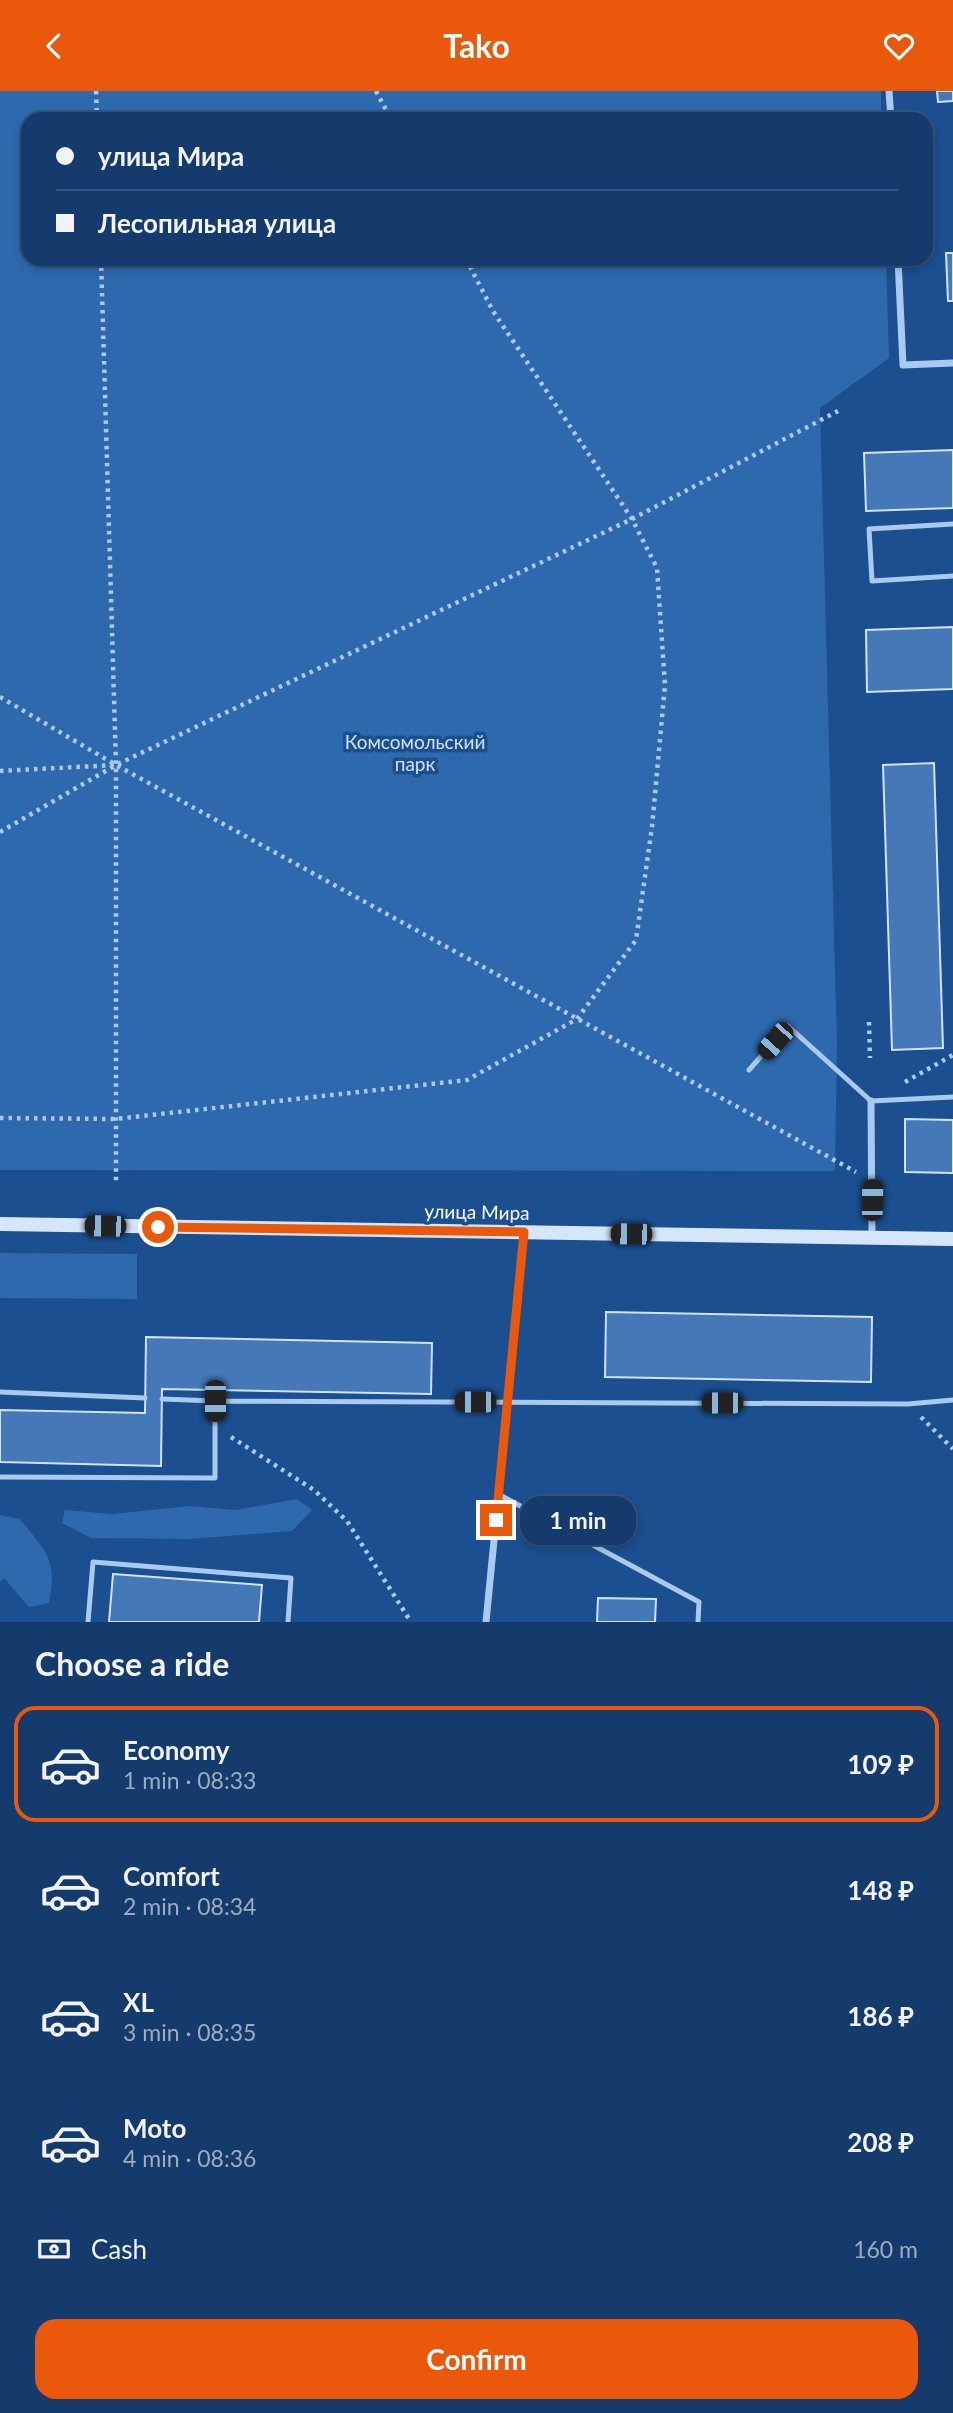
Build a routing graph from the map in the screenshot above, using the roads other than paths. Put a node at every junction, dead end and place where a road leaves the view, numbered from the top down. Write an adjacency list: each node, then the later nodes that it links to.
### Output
1 (890, 91): 2 (street)
2 (891, 112)
3 (898, 266): 4 (street)
4 (953, 363)
5 (953, 524): 6 (lane)
6 (953, 576)
7 (749, 1070): 9 (lane)
8 (953, 1097): 9 (lane)
9 (872, 1101): 12 (street)
10 (0, 1224): 11 (main road, улица Мира)
11 (524, 1232): 12 (main road, улица Мира); 19 (street)
12 (872, 1237): 13 (main road, улица Мира)
13 (953, 1239)
14 (0, 1392): 15 (lane)
15 (145, 1398)
16 (162, 1399): 18 (lane)
17 (953, 1400): 19 (lane)
18 (215, 1401): 19 (lane); 20 (lane)
19 (508, 1402): 21 (street)
20 (0, 1477)
21 (498, 1494): 24 (street); 25 (lane)
22 (89, 1622): 23 (lane)
23 (288, 1622)
24 (486, 1622)
25 (698, 1622)

